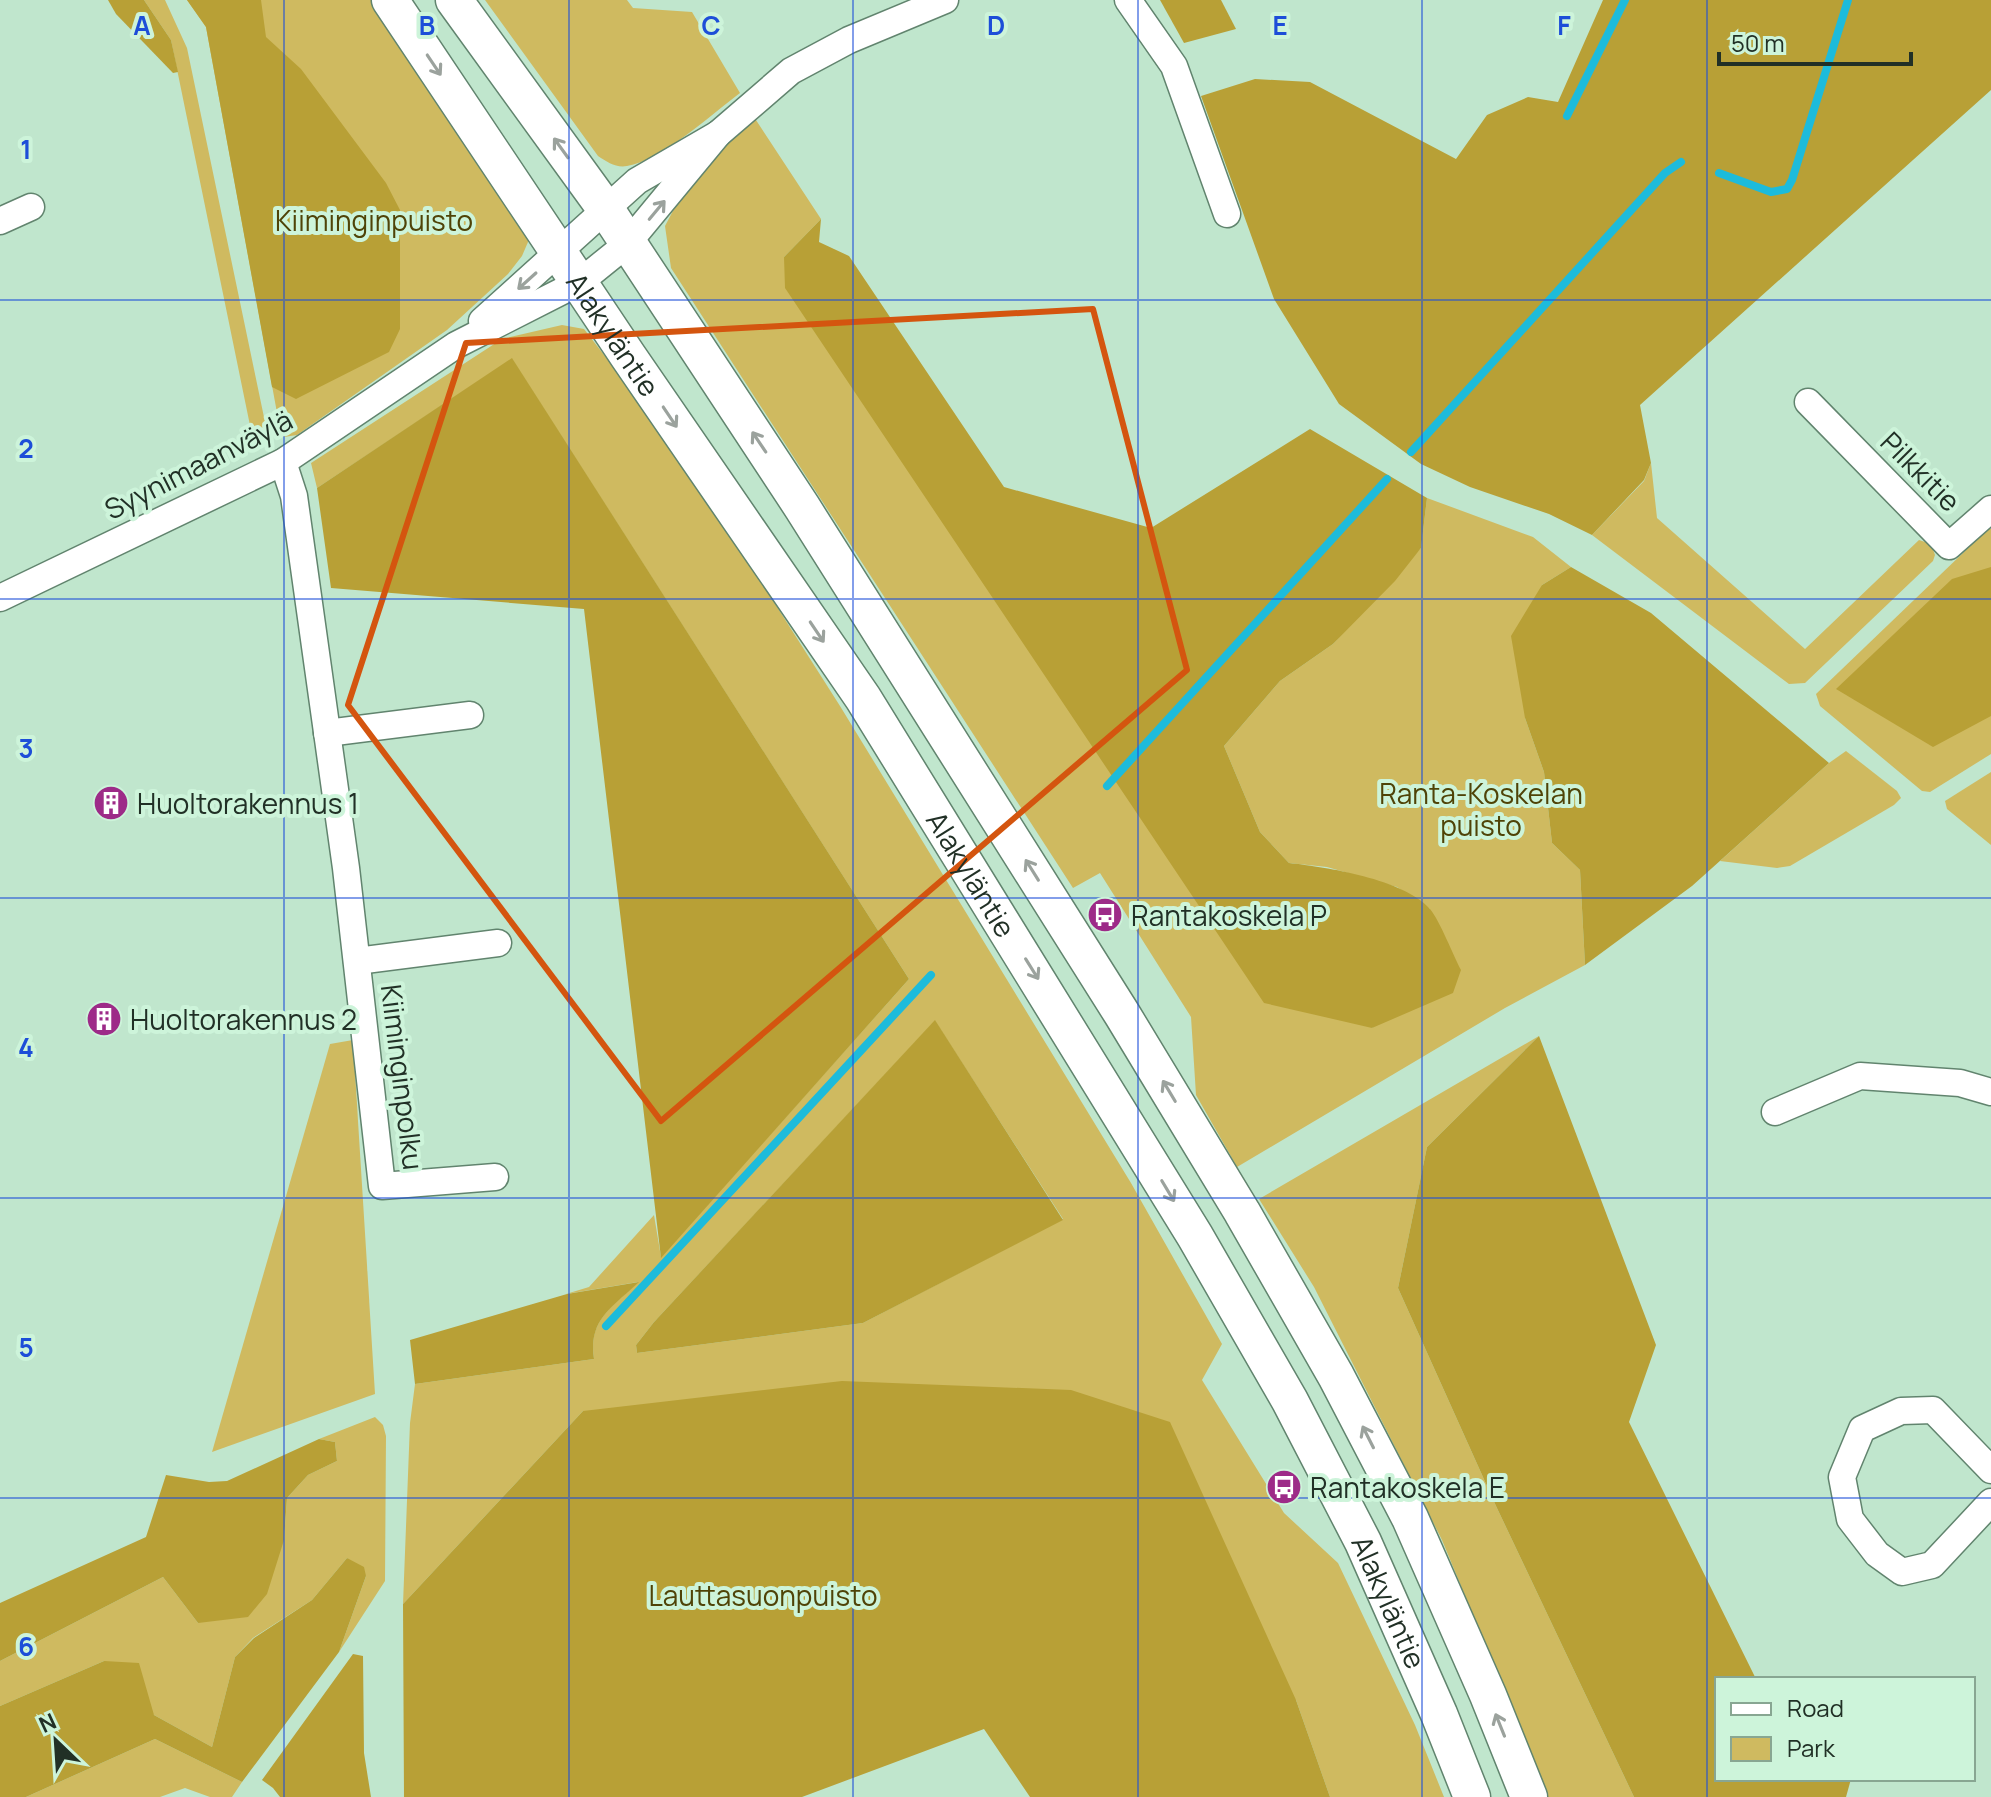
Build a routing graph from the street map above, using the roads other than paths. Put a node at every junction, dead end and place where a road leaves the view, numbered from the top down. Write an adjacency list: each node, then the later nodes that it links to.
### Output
1 (390, 0): 11 (main road, Alakyläntie, one-way to 11)
2 (454, 0): 7 (main road, Alakyläntie, one-way to 2)
3 (945, 0): 5 (street)
4 (1128, 0): 8 (street)
5 (718, 134): 7 (street, Syynimaanväylä); 10 (street, Syynimaanväylä, one-way to 5)
6 (31, 207): 9 (street)
7 (607, 211): 10 (main road, Alakyläntie); 11 (street, Syynimaanväylä)
8 (1227, 214)
9 (0, 221)
10 (627, 244): 12 (street, Syynimaanväylä); 28 (main road, Alakyläntie, one-way to 10)
11 (560, 251): 12 (main road, Alakyläntie); 13 (street, Syynimaanväylä, one-way to 13)
12 (580, 282): 13 (street, Syynimaanväylä); 27 (main road, Alakyläntie, one-way to 27)
13 (456, 345): 15 (street, Syynimaanväylä)
14 (1808, 402): 16 (street, Pilkkitie)
15 (283, 462): 17 (street, Syynimaanväylä); 19 (street, Kiiminginpolku)
16 (1991, 509)
17 (0, 598)
18 (470, 715): 19 (street)
19 (327, 733): 21 (street, Kiiminginpolku)
20 (498, 943): 21 (street, Kiiminginpolku)
21 (357, 961): 24 (street, Kiiminginpolku)
22 (1991, 1092): 23 (street)
23 (1775, 1112)
24 (495, 1177)
25 (1991, 1470): 26 (street)
26 (1991, 1502)
27 (1472, 1797)
28 (1529, 1797)

